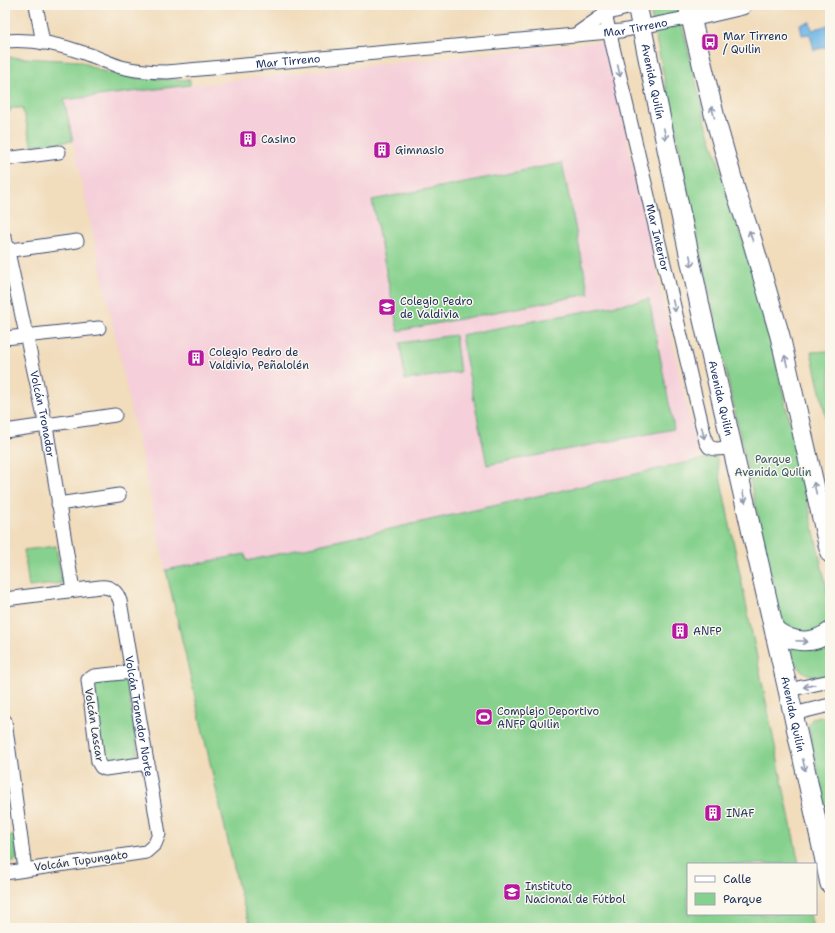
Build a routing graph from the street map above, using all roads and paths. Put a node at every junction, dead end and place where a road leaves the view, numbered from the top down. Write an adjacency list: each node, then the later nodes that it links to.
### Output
1 (36, 5): 10 (street)
2 (637, 5): 4 (street, Mar Tirreno); 6 (main road, Avenida Quilín)
3 (742, 5): 5 (main road, Mar Tirreno)
4 (604, 10): 7 (street, Mar Interior); 8 (street, Mar Tirreno)
5 (690, 11): 6 (street, Mar Tirreno); 25 (main road, one-way to 5)
6 (642, 27): 7 (street, Mar Tirreno); 22 (main road, Avenida Quilín, one-way to 22)
7 (610, 33): 8 (street, Mar Tirreno); 22 (street, Mar Interior, one-way to 22)
8 (575, 35): 10 (street, Mar Tirreno)
9 (5, 41): 10 (street, Mar Tirreno)
10 (43, 43)
11 (59, 152): 12 (street)
12 (5, 159)
13 (5, 238): 15 (street, Volcán Tronador)
14 (78, 241): 15 (street)
15 (6, 251): 17 (street, Volcán Tronador)
16 (99, 328): 17 (street)
17 (26, 335): 18 (street); 20 (street, Volcán Tronador)
18 (5, 338)
19 (115, 415): 20 (street)
20 (46, 426): 21 (street); 24 (street, Volcán Tronador)
21 (5, 431)
22 (732, 448): 28 (main road, Avenida Quilín, one-way to 28)
23 (119, 495): 24 (street)
24 (58, 504): 26 (street, Volcán Tronador)
25 (830, 553)
26 (73, 590): 27 (street); 30 (street, Volcán Tronador Norte)
27 (5, 599)
28 (775, 630): 29 (main road, one-way to 29); 32 (main road, Avenida Quilín)
29 (830, 632)
30 (132, 672): 36 (street, Volcán Tronador Norte); 36 (street, Volcán Lascar)
31 (830, 681): 32 (street, one-way to 32)
32 (788, 690): 34 (main road, Avenida Quilín)
33 (830, 705): 34 (street)
34 (793, 714): 40 (main road, Avenida Quilín, one-way to 40)
35 (5, 721): 38 (street)
36 (148, 763): 37 (street, Volcán Tronador Norte)
37 (155, 844): 38 (street, Volcán Tupungato)
38 (26, 869): 39 (street, Volcán Tupungato)
39 (5, 873)
40 (830, 884)

